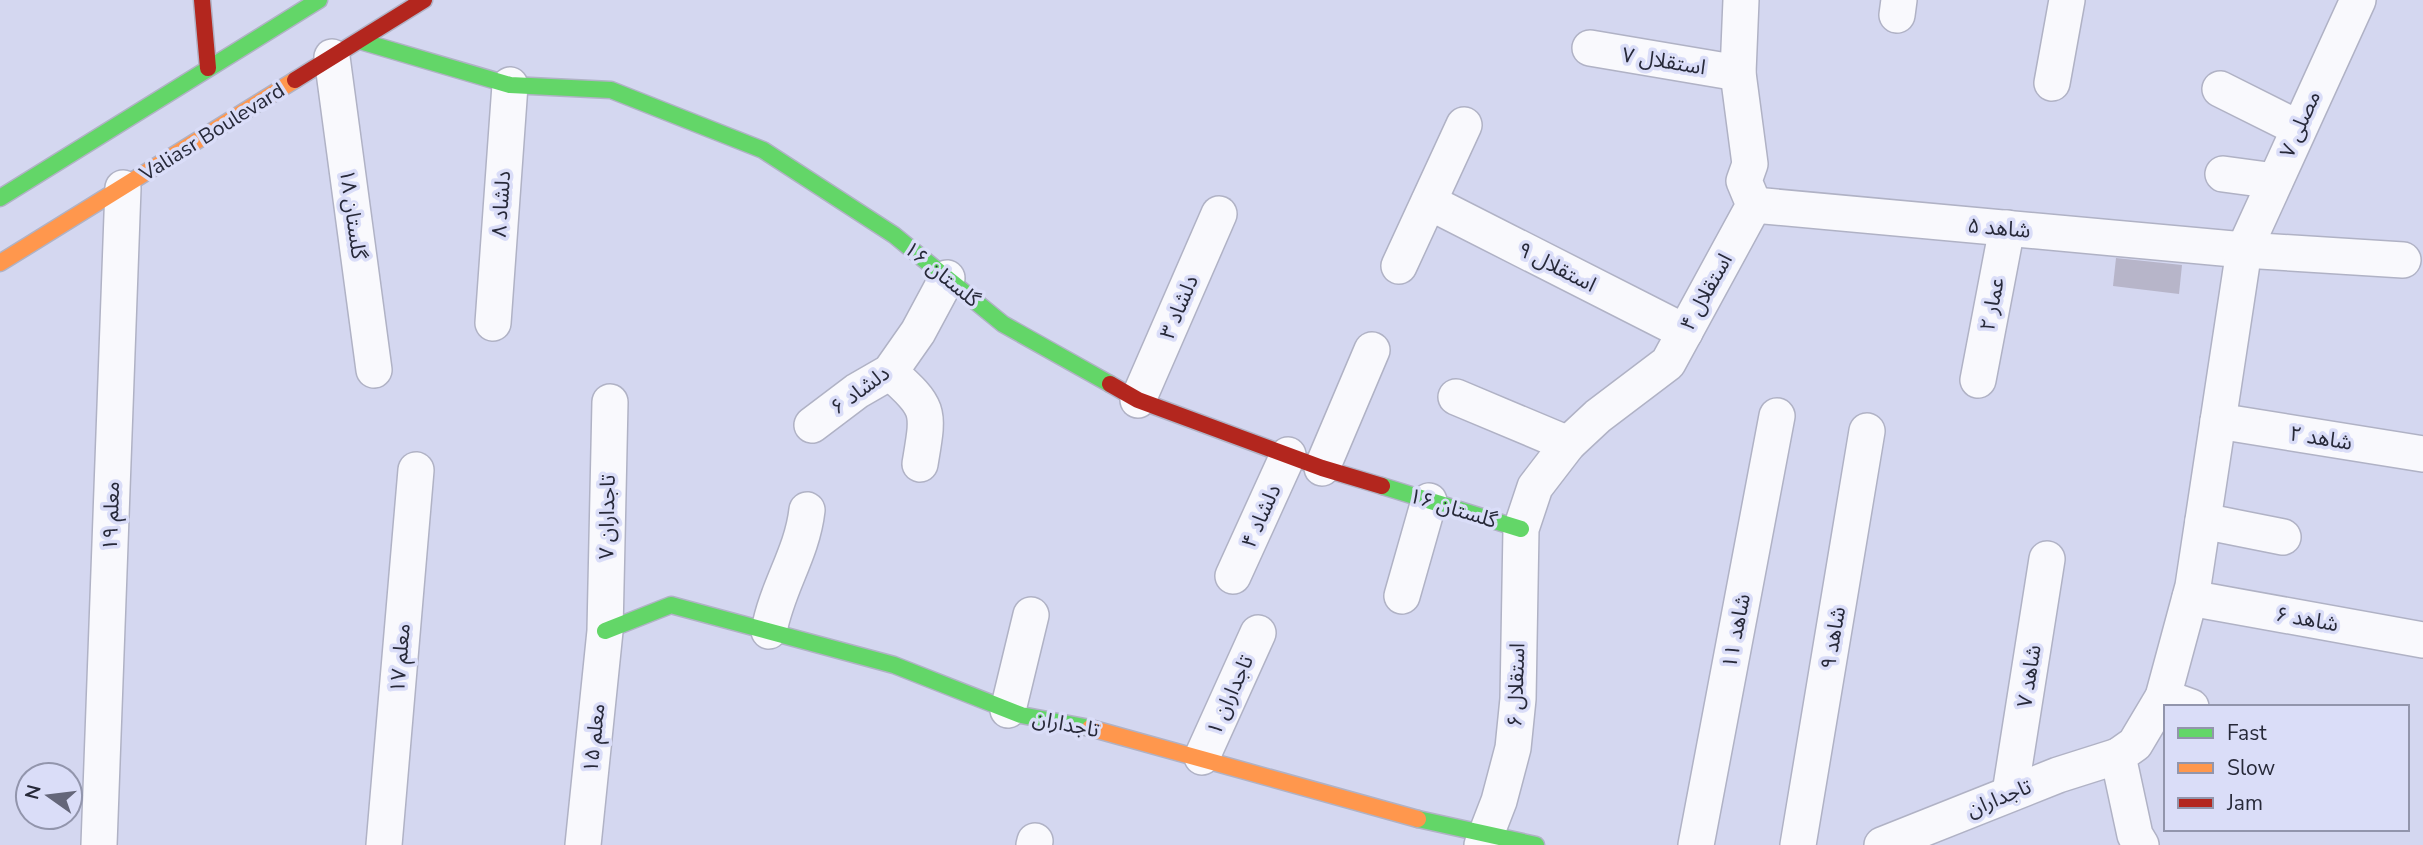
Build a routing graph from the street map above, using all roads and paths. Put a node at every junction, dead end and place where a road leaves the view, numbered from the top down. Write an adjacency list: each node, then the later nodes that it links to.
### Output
1 (202, 0): 9 (street)
2 (319, 0): 9 (street)
3 (424, 0): 8 (street, Valiasr Boulevard)
4 (1741, 0): 10 (street)
5 (2067, 0): 11 (street)
6 (2349, 3): 15 (street, مصلی ۷)
7 (1590, 48): 10 (street, استقلال ۷)
8 (346, 49): 12 (street, گلستان ۱۶); 18 (street, Valiasr Boulevard); 32 (street, گلستان ۱۸)
9 (208, 68): 19 (street)
10 (1738, 73): 21 (street)
11 (2052, 83)
12 (510, 85): 28 (street, گلستان ۱۶); 29 (street, دلشاد ۸)
13 (2220, 89): 15 (street)
14 (1464, 125): 20 (street)
15 (2298, 128): 17 (street, مصلی ۷)
16 (2223, 174): 17 (street)
17 (2274, 181): 24 (street, مصلی ۷)
18 (123, 188): 26 (street, Valiasr Boulevard); 69 (street, معلم ۱۹)
19 (0, 198)
20 (1429, 202): 27 (street); 30 (street, استقلال ۹)
21 (1754, 205): 23 (street, شاهد ۵); 30 (street, استقلال ۴)
22 (1219, 214): 36 (street, دلشاد ۳)
23 (2007, 229): 24 (street, شاهد ۵); 34 (street, عمار ۲)
24 (2244, 250): 25 (street, شاهد ۵); 39 (street, مصلی ۷)
25 (2403, 260)
26 (0, 263)
27 (1399, 266)
28 (947, 278): 33 (street, دلشاد ۶); 36 (street, گلستان ۱۶)
29 (493, 323)
30 (1685, 332): 42 (street, استقلال ۴)
31 (1372, 350): 46 (street)
32 (374, 370)
33 (890, 372): 40 (street, دلشاد ۶); 45 (street)
34 (1978, 380)
35 (1456, 397): 42 (street)
36 (1138, 400): 44 (street, گلستان ۱۶)
37 (610, 402): 58 (street, تاجداران ۷)
38 (1777, 416): 73 (street, شاهد ۱۱)
39 (2218, 421): 43 (street, شاهد ۲); 50 (street, مصلی ۷)
40 (812, 425)
41 (1867, 431): 74 (street, شاهد ۹)
42 (1568, 444): 51 (street, استقلال ۴)
43 (2423, 454)
44 (1288, 455): 46 (street, گلستان ۱۶); 54 (street, دلشاد ۴)
45 (920, 464)
46 (1322, 468): 48 (street, گلستان ۱۶)
47 (416, 470): 70 (street, معلم ۱۷)
48 (1429, 501): 51 (street, گلستان ۱۶); 55 (street)
49 (807, 510): 59 (street)
50 (2203, 521): 52 (street); 56 (street, مصلی ۷)
51 (1521, 529): 68 (street, استقلال ۶)
52 (2283, 537)
53 (2047, 559): 67 (street, شاهد ۷)
54 (1233, 576)
55 (1402, 596)
56 (2190, 598): 61 (street, شاهد ۶); 62 (street, مصلی ۷)
57 (1031, 615): 63 (street)
58 (605, 631): 59 (street, تاجداران); 71 (street, معلم ۱۵)
59 (769, 631): 63 (street, تاجداران)
60 (1258, 633): 65 (street, تاجداران ۱)
61 (2423, 640)
62 (2177, 702)
63 (1008, 710): 65 (street, تاجداران)
64 (2164, 715): 66 (street, مصلی ۷)
65 (1202, 757): 68 (street, تاجداران)
66 (2118, 757): 67 (street, تاجداران); 76 (street)
67 (2010, 793): 75 (street, تاجداران)
68 (1483, 841): 72 (street, تاجداران)
69 (99, 845)
70 (384, 845)
71 (583, 845)
72 (1536, 845)
73 (1696, 845)
74 (1798, 845)
75 (1882, 845)
76 (2141, 845)

